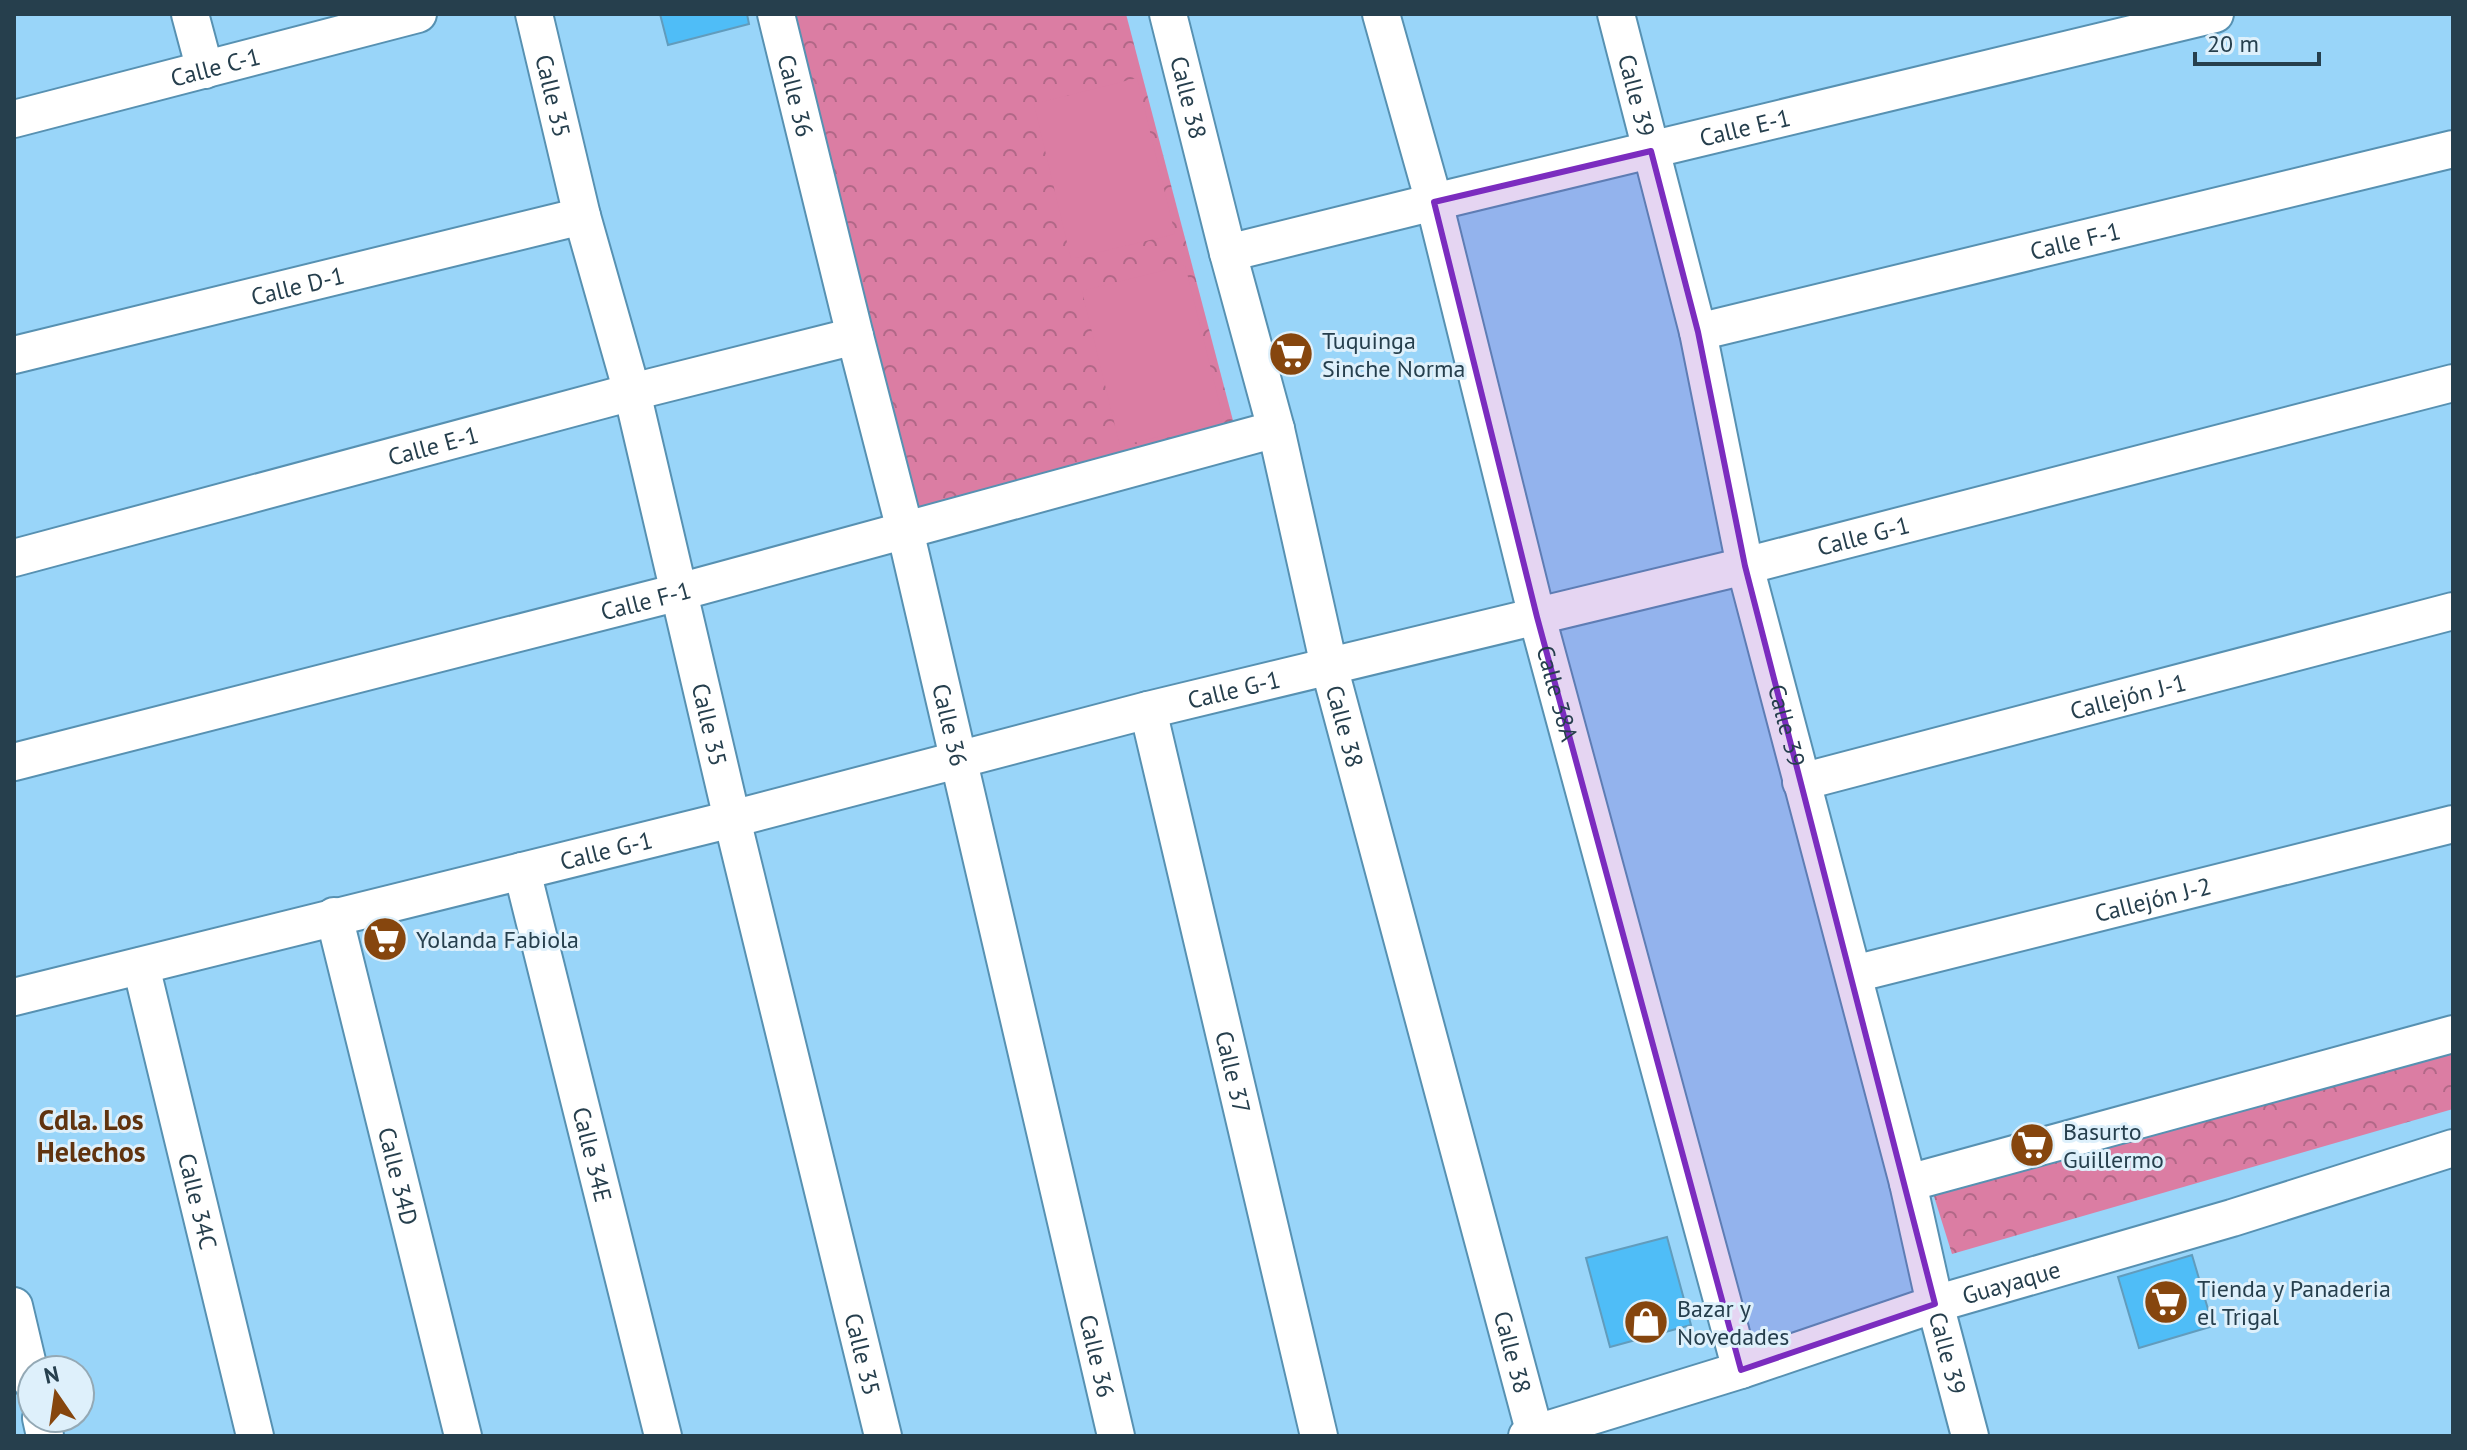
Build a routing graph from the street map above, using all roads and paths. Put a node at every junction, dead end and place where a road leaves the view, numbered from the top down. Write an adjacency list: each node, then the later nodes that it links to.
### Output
1 (190, 14): 9 (street)
2 (418, 14): 9 (street, Calle C-1)
3 (534, 14): 14 (street, Calle 35)
4 (776, 14): 17 (street, Calle 36)
5 (1168, 14): 15 (street, Calle 38)
6 (1381, 14): 13 (street, Calle 38A)
7 (1616, 14): 12 (street, Calle 39)
8 (2215, 14): 12 (street, Calle E-1)
9 (205, 70): 10 (street, Calle C-1)
10 (14, 119)
11 (2453, 149): 16 (street, Calle F-1)
12 (1651, 151): 13 (street, Calle E-1); 16 (street, Calle 39)
13 (1434, 202): 15 (street, Calle E-1); 27 (street, Calle 38A)
14 (582, 216): 18 (street, Calle D-1); 20 (street, Calle 35)
15 (1228, 253): 21 (street, Calle 38)
16 (1698, 332): 24 (street, Calle 39)
17 (855, 336): 20 (street, Calle E-1); 22 (street, Calle 36)
18 (14, 355)
19 (2453, 383): 24 (street, Calle G-1)
20 (632, 392): 23 (street, Calle E-1); 25 (street, Calle 35)
21 (1276, 429): 22 (street, Calle F-1); 28 (street, Calle 38)
22 (905, 530): 25 (street, Calle F-1); 30 (street, Calle 36)
23 (14, 558)
24 (1745, 566): 27 (street, Calle G-1); 32 (street, Calle 39)
25 (679, 592): 31 (street, Calle F-1); 33 (street, Calle 35)
26 (2453, 611): 32 (street, Callejón J-1)
27 (1537, 617): 28 (street, Calle G-1); 46 (street, Calle 38A)
28 (1329, 666): 29 (street, Calle G-1); 47 (street, Calle 38)
29 (1148, 710): 30 (street, Calle G-1); 53 (street, Calle 37)
30 (958, 758): 33 (street, Calle G-1); 52 (street, Calle 36)
31 (14, 762)
32 (1801, 782): 38 (street, Calle 39)
33 (732, 819): 35 (street, Calle G-1); 51 (street, Calle 35)
34 (2453, 824): 38 (street, Callejón J-2)
35 (522, 871): 36 (street, Calle G-1); 50 (street, Calle 34E)
36 (334, 916): 37 (street, Calle G-1); 49 (street, Calle 34D)
37 (141, 966): 39 (street, Calle G-1); 48 (street, Calle 34C)
38 (1854, 974): 42 (street, Calle 39)
39 (14, 997)
40 (2453, 1034): 42 (street)
41 (2453, 1148): 43 (street, Guayaque)
42 (1908, 1183): 43 (street, Calle 39)
43 (1935, 1304): 46 (street, Guayaque); 54 (street, Calle 39)
44 (14, 1306): 45 (street)
45 (25, 1354)
46 (1741, 1370): 47 (street, Guayaque)
47 (1531, 1435)
48 (255, 1436)
49 (463, 1436)
50 (663, 1436)
51 (883, 1436)
52 (1116, 1436)
53 (1319, 1436)
54 (1970, 1436)

